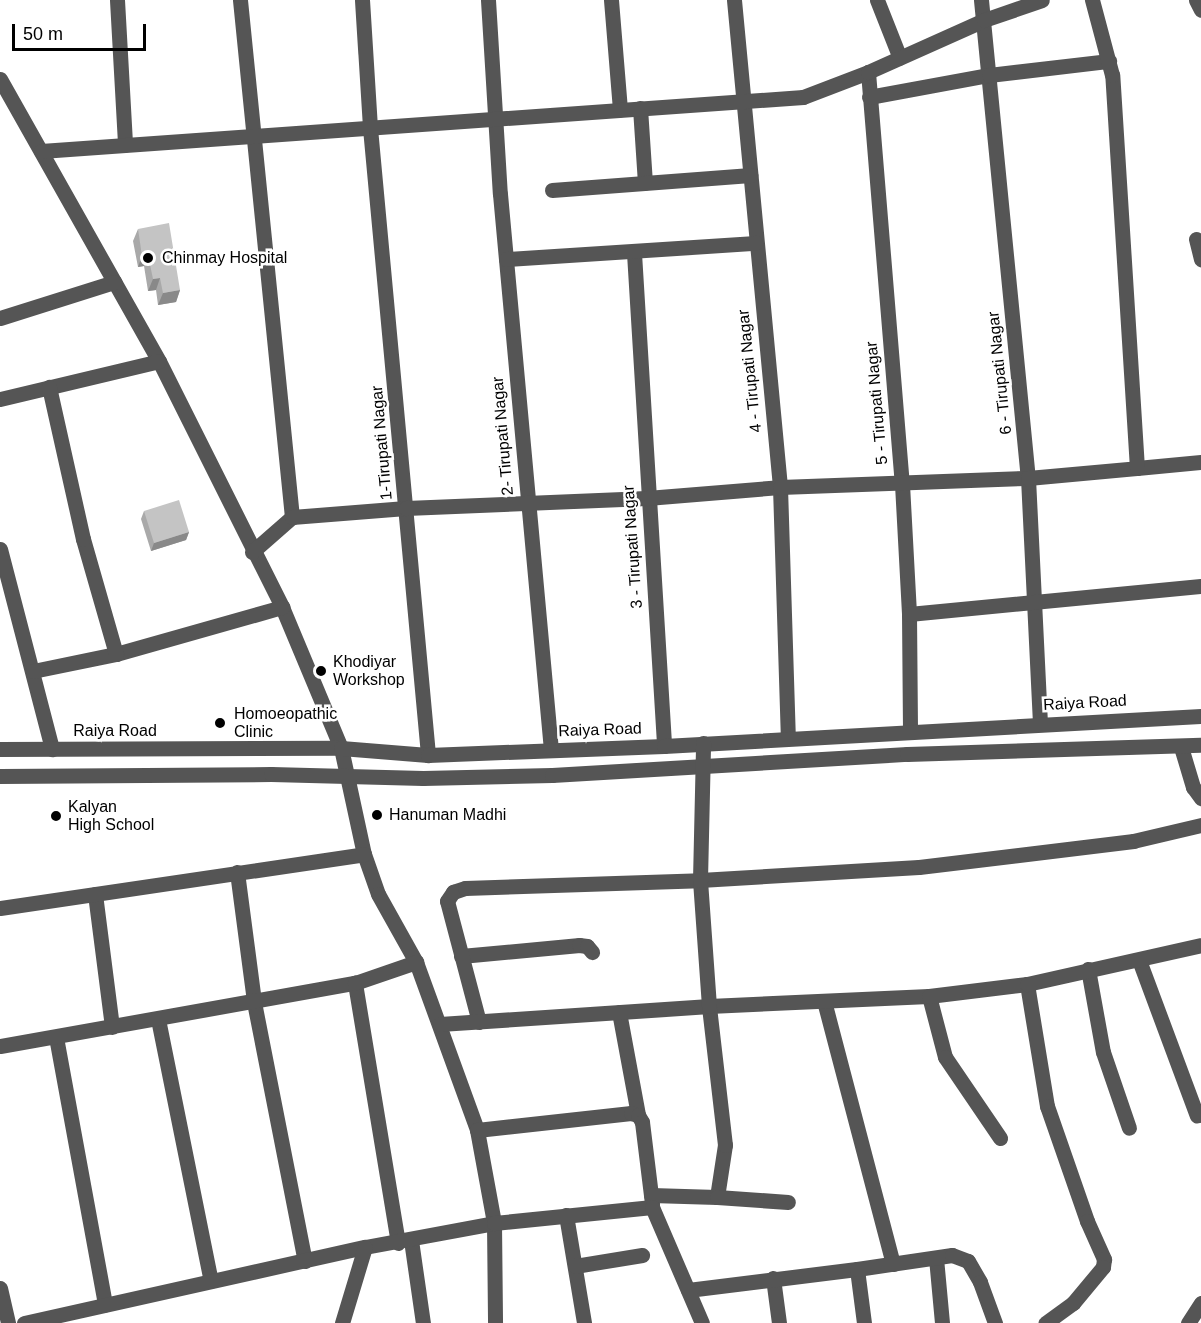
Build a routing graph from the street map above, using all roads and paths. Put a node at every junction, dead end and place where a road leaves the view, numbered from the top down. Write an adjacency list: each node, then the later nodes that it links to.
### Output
1 (117, 0): 26 (street)
2 (240, 0): 25 (street)
3 (362, 0): 24 (street, 1-Tirupati Nagar)
4 (488, 0): 23 (street, 2- Tirupati Nagar)
5 (611, 0): 22 (street)
6 (734, 0): 20 (street, 4 - Tirupati Nagar)
7 (877, 0): 14 (street)
8 (981, 0): 13 (street, 6 - Tirupati Nagar)
9 (1042, 0): 13 (street)
10 (1092, 0): 15 (street)
11 (1196, 0): 12 (street)
12 (1201, 10)
13 (984, 20): 14 (street); 17 (street, 6 - Tirupati Nagar)
14 (900, 58): 16 (street)
15 (1109, 61): 17 (street); 42 (street)
16 (868, 72): 19 (street, 5 - Tirupati Nagar); 20 (street)
17 (989, 75): 19 (street); 43 (street, 6 - Tirupati Nagar)
18 (0, 79): 27 (street)
19 (869, 98): 44 (street, 5 - Tirupati Nagar)
20 (745, 101): 21 (street); 28 (street, 4 - Tirupati Nagar)
21 (640, 108): 22 (street); 29 (street)
22 (620, 110): 23 (street)
23 (494, 119): 24 (street); 34 (street, 2- Tirupati Nagar)
24 (370, 128): 25 (street); 48 (street, 1-Tirupati Nagar)
25 (252, 136): 26 (street); 49 (street)
26 (125, 145): 27 (street)
27 (41, 151): 36 (street)
28 (750, 175): 29 (street); 32 (street, 4 - Tirupati Nagar)
29 (645, 183): 30 (street)
30 (552, 190)
31 (1196, 239): 35 (street)
32 (755, 243): 33 (street); 45 (street, 4 - Tirupati Nagar)
33 (634, 253): 34 (street); 46 (street, 3 - Tirupati Nagar)
34 (506, 259): 47 (street, 2- Tirupati Nagar)
35 (1201, 259)
36 (114, 282): 37 (street); 38 (street)
37 (0, 318)
38 (159, 361): 39 (street); 51 (street)
39 (50, 387): 40 (street); 56 (street)
40 (0, 399)
41 (1201, 462): 42 (street)
42 (1137, 468): 43 (street)
43 (1028, 478): 44 (street); 53 (street, 6 - Tirupati Nagar)
44 (902, 484): 45 (street); 55 (street, 5 - Tirupati Nagar)
45 (780, 487): 46 (street); 61 (street, 4 - Tirupati Nagar)
46 (647, 498): 47 (street); 64 (street, 3 - Tirupati Nagar)
47 (526, 502): 48 (street); 69 (street, 2- Tirupati Nagar)
48 (406, 508): 49 (street); 70 (street, 1-Tirupati Nagar)
49 (292, 517): 51 (street)
50 (0, 549): 57 (street)
51 (252, 552): 54 (street)
52 (1201, 586): 53 (street)
53 (1032, 601): 55 (street); 59 (street, 6 - Tirupati Nagar)
54 (282, 607): 56 (street); 66 (street)
55 (909, 614): 60 (street, 5 - Tirupati Nagar)
56 (116, 654): 57 (street)
57 (33, 671): 68 (street)
58 (1201, 716): 59 (street, Raiya Road)
59 (1040, 724): 60 (street, Raiya Road)
60 (909, 730): 61 (street, Raiya Road)
61 (788, 738): 62 (street, Raiya Road)
62 (703, 743): 64 (street, Raiya Road); 71 (street)
63 (1201, 745): 65 (street)
64 (664, 746): 69 (street, Raiya Road)
65 (1181, 747): 71 (street); 74 (street)
66 (341, 748): 68 (street, Raiya Road); 70 (street, Raiya Road); 73 (street)
67 (0, 749): 68 (street, Raiya Road)
68 (52, 749)
69 (551, 750): 70 (street, Raiya Road)
70 (428, 755)
71 (704, 766): 73 (street); 78 (street)
72 (0, 776): 73 (street)
73 (348, 777): 76 (street)
74 (1201, 798)
75 (1201, 825): 78 (street)
76 (364, 854): 77 (street); 85 (street)
77 (237, 872): 79 (street); 91 (street)
78 (700, 880): 83 (street); 92 (street)
79 (95, 894): 80 (street); 97 (street)
80 (0, 908)
81 (1201, 945): 84 (street)
82 (592, 952): 83 (street)
83 (461, 956): 95 (street)
84 (1139, 960): 86 (street); 101 (street)
85 (416, 962): 87 (street); 96 (street)
86 (1088, 969): 88 (street); 102 (street)
87 (355, 983): 91 (street); 110 (street)
88 (1027, 984): 89 (street); 135 (street)
89 (929, 996): 90 (street); 104 (street)
90 (824, 1001): 92 (street); 115 (street)
91 (254, 1002): 94 (street); 114 (street)
92 (709, 1006): 93 (street); 105 (street)
93 (619, 1012): 95 (street); 100 (street)
94 (158, 1019): 97 (street); 119 (street)
95 (479, 1022): 96 (street)
96 (440, 1024): 103 (street)
97 (112, 1027): 98 (street)
98 (56, 1037): 99 (street); 123 (street)
99 (0, 1046)
100 (638, 1115): 103 (street); 106 (street)
101 (1197, 1116)
102 (1130, 1128)
103 (477, 1130): 109 (street)
104 (1000, 1138)
105 (717, 1197): 106 (street); 107 (street)
106 (652, 1201): 108 (street); 121 (street)
107 (789, 1202)
108 (566, 1215): 109 (street); 116 (street)
109 (495, 1224): 110 (street); 128 (street)
110 (405, 1242): 111 (street); 127 (street)
111 (365, 1247): 114 (street); 126 (street)
112 (642, 1255): 116 (street)
113 (936, 1258): 115 (street); 133 (street); 134 (street)
114 (305, 1261): 119 (street)
115 (893, 1264): 117 (street)
116 (574, 1266): 129 (street)
117 (857, 1269): 118 (street); 132 (street)
118 (773, 1278): 121 (street); 131 (street)
119 (211, 1281): 123 (street)
120 (0, 1288): 124 (street)
121 (688, 1290): 130 (street)
122 (1201, 1303): 136 (street)
123 (98, 1312): 125 (street)
124 (8, 1323)
125 (24, 1323)
126 (342, 1323)
127 (423, 1323)
128 (495, 1323)
129 (584, 1323)
130 (702, 1323)
131 (779, 1323)
132 (864, 1323)
133 (942, 1323)
134 (995, 1323)
135 (1045, 1323)
136 (1188, 1323)

